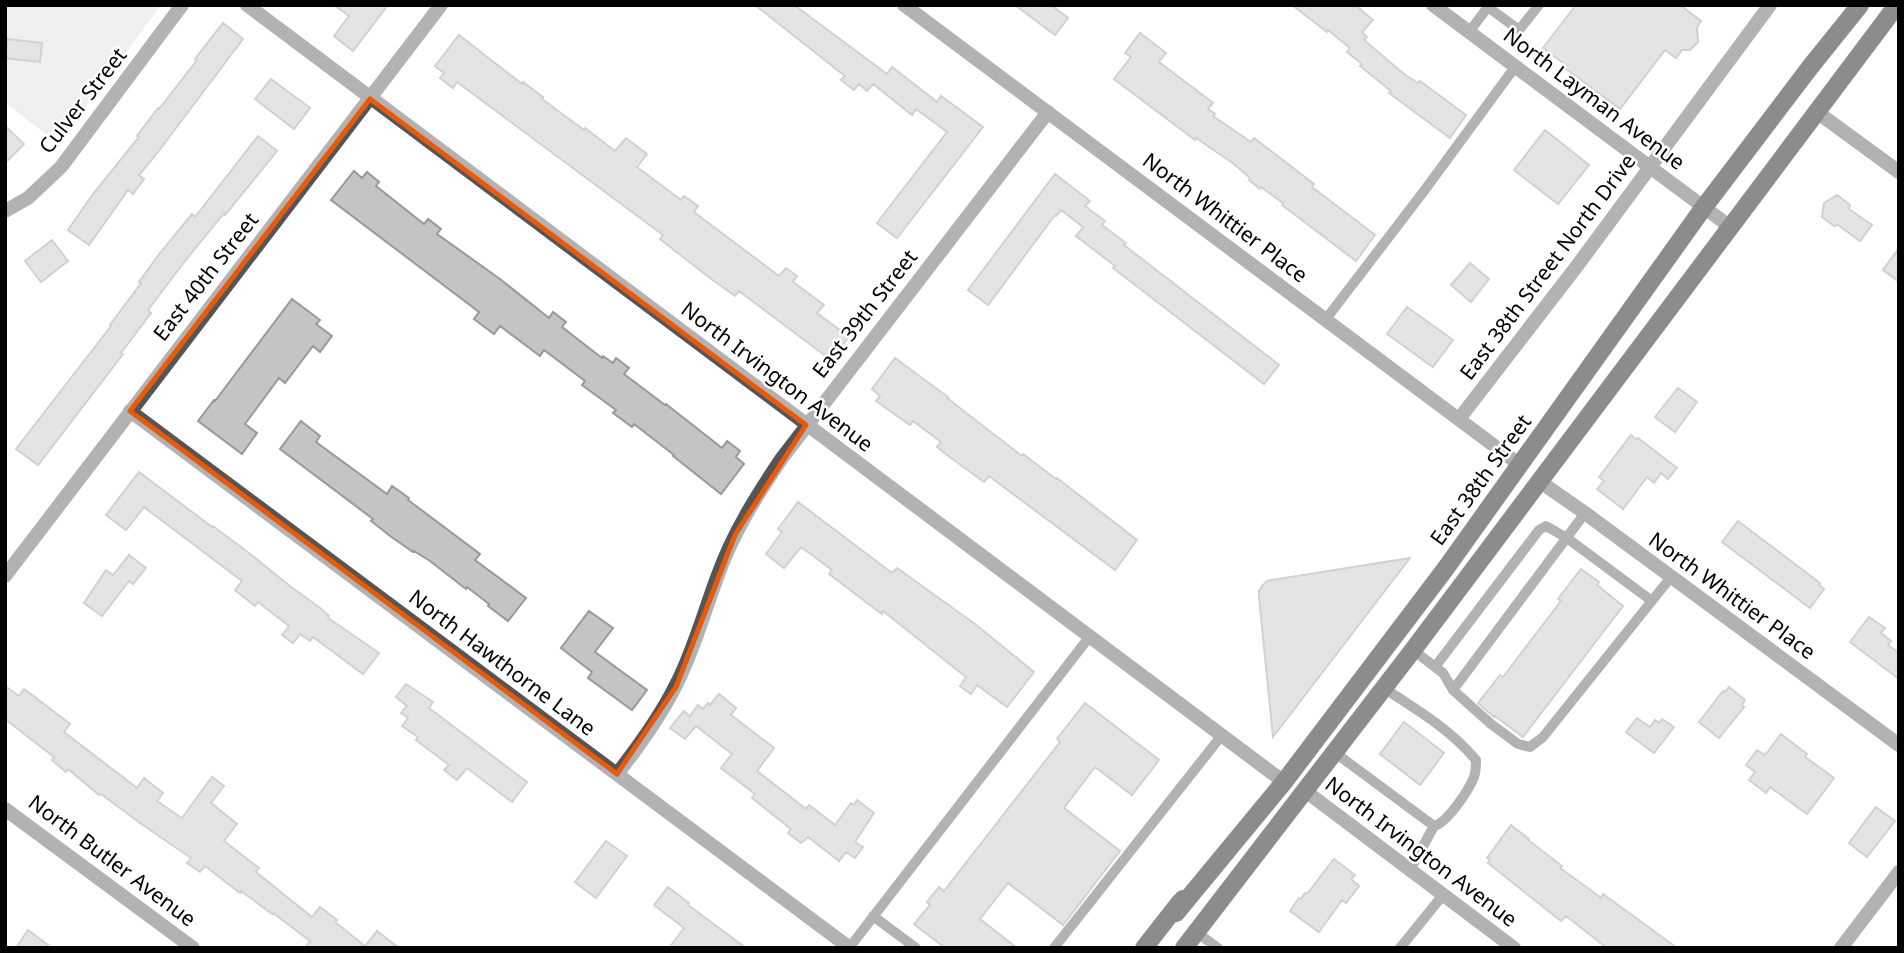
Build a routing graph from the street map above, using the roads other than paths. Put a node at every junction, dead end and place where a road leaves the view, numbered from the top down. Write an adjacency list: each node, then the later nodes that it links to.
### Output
1 (182, 5): 18 (street, Culver Street)
2 (247, 5): 12 (street, North Irvington Avenue)
3 (441, 5): 12 (street, East 40th Street)
4 (904, 5): 13 (street, North Whittier Place)
5 (1433, 5): 10 (street, North Layman Avenue)
6 (1539, 5): 10 (lane)
7 (1770, 5): 15 (street, East 38th Street North Drive)
8 (1860, 5): 17 (main road, East 38th Street)
9 (1897, 5): 14 (main road)
10 (1469, 32): 11 (street, North Layman Avenue)
11 (1515, 67): 15 (street, North Layman Avenue); 20 (lane)
12 (370, 99): 21 (street, East 40th Street); 23 (street, North Irvington Avenue)
13 (1048, 112): 20 (street, North Whittier Place); 23 (street, East 39th Street)
14 (1817, 112): 16 (street); 19 (main road)
15 (1650, 167): 17 (street, North Layman Avenue); 22 (street, East 38th Street North Drive)
16 (1899, 172)
17 (1704, 207): 19 (street, North Layman Avenue); 24 (main road, East 38th Street)
18 (5, 211)
19 (1729, 226): 25 (main road)
20 (1326, 319): 22 (street, North Whittier Place)
21 (130, 411): 28 (street, East 40th Street); 39 (street, North Hawthorne Lane)
22 (1459, 419): 24 (street, North Whittier Place)
23 (806, 425): 31 (street, North Irvington Avenue); 39 (street, East 39th Street)
24 (1520, 465): 40 (main road, East 38th Street)
25 (1539, 481): 26 (street, North Whittier Place); 32 (main road)
26 (1585, 513): 27 (lane); 29 (street, North Whittier Place)
27 (1567, 538): 30 (lane); 33 (lane); 35 (lane)
28 (5, 576)
29 (1671, 577): 30 (lane); 37 (street, North Whittier Place)
30 (1652, 601): 35 (lane)
31 (1090, 636): 36 (street, North Irvington Avenue); 47 (lane)
32 (1413, 650): 33 (lane); 34 (main road)
33 (1435, 667): 35 (lane)
34 (1382, 687): 38 (main road); 43 (lane)
35 (1453, 690)
36 (1222, 735): 40 (street, North Irvington Avenue); 52 (lane)
37 (1899, 745)
38 (1334, 752): 41 (main road); 43 (lane)
39 (617, 774): 50 (street, North Hawthorne Lane)
40 (1284, 782): 53 (main road, East 38th Street)
41 (1304, 790): 44 (street, North Irvington Avenue); 48 (main road)
42 (5, 809): 49 (street, North Butler Avenue)
43 (1434, 827): 44 (lane)
44 (1410, 870): 46 (street, North Irvington Avenue)
45 (1899, 872): 58 (street)
46 (1443, 895): 56 (lane); 57 (street, North Irvington Avenue)
47 (873, 916): 50 (lane); 51 (lane)
48 (1196, 932): 54 (main road); 55 (lane)
49 (193, 948)
50 (849, 948)
51 (916, 948)
52 (1054, 948)
53 (1144, 948)
54 (1184, 948)
55 (1218, 948)
56 (1400, 948)
57 (1514, 948)
58 (1840, 948)

